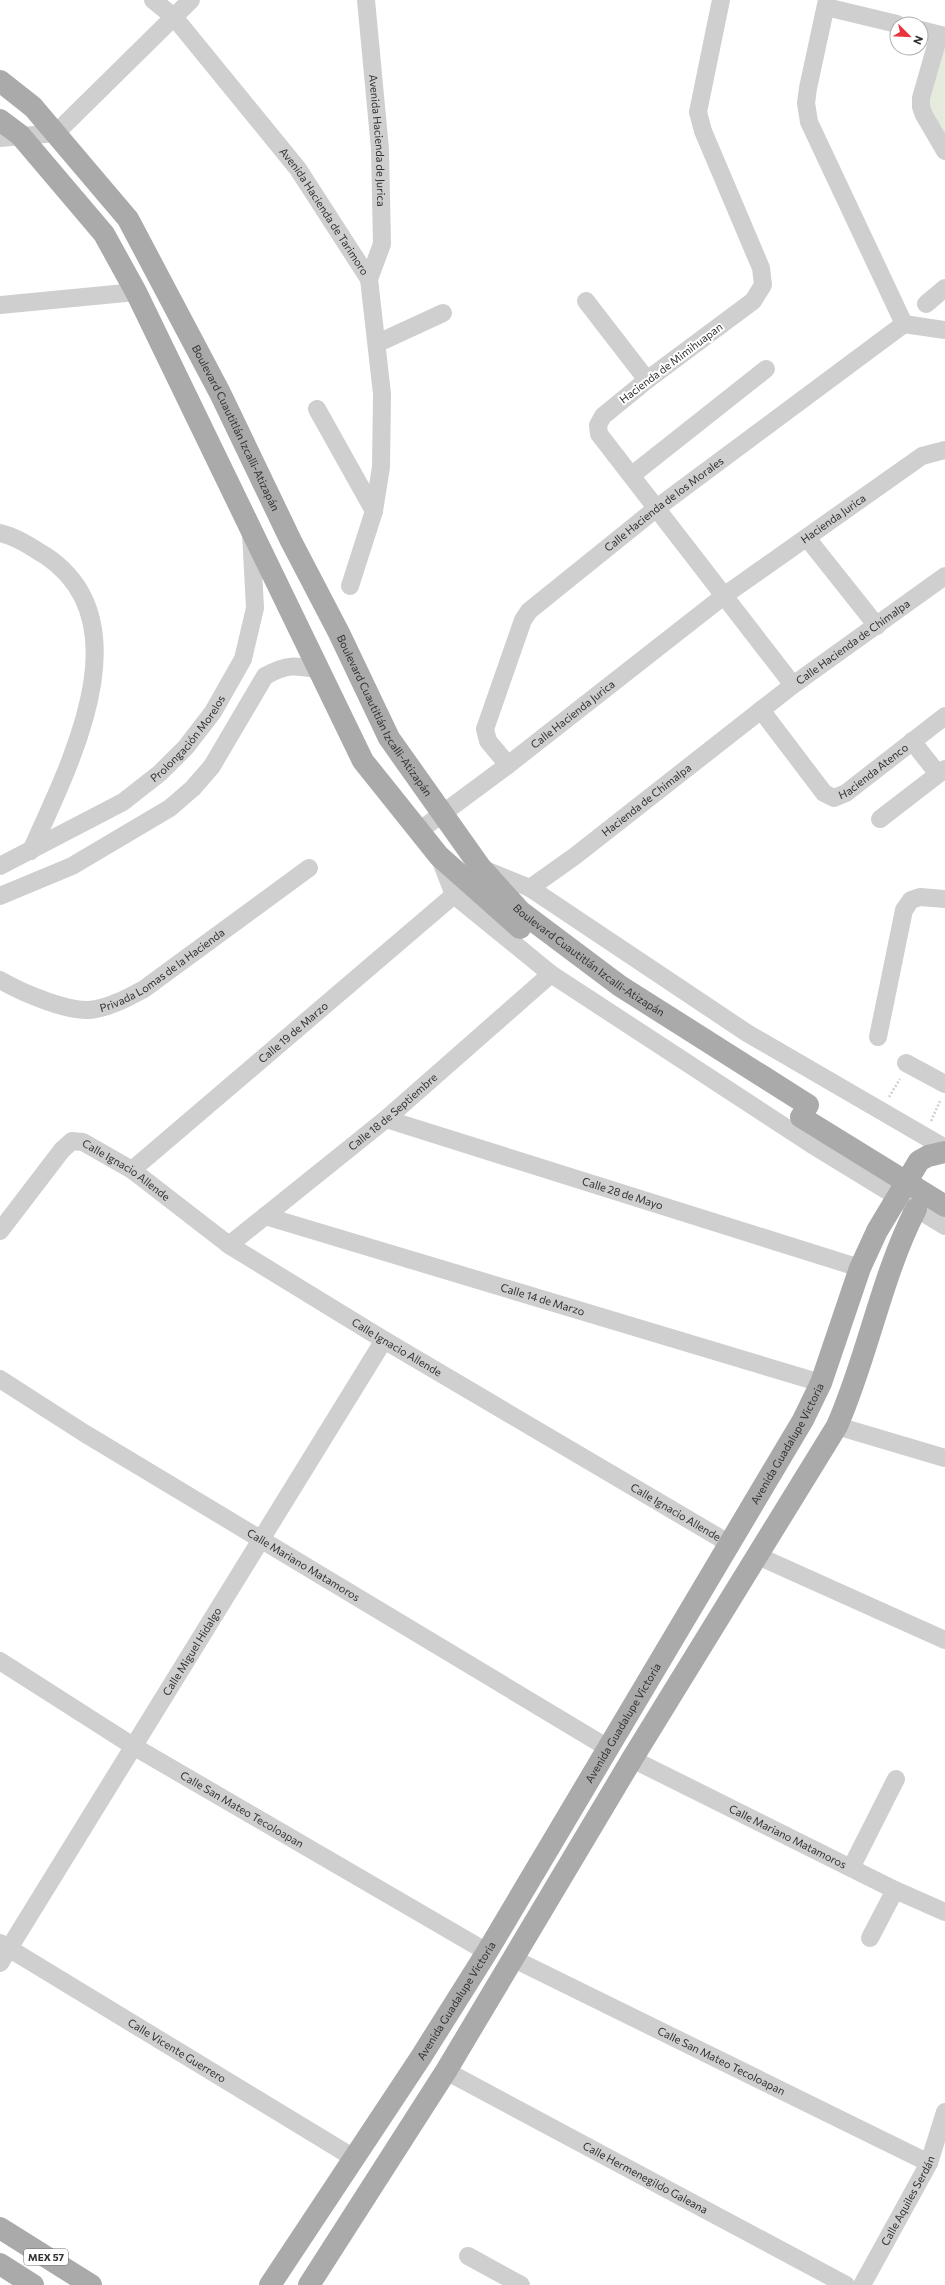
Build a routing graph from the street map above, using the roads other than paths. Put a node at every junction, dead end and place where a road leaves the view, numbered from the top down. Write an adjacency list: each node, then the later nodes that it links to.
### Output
1 (153, 0): 6 (street, Avenida Hacienda de Tarimoro)
2 (191, 0): 6 (street)
3 (366, 0): 15 (street, Avenida Hacienda de Jurica)
4 (721, 0): 26 (street, Hacienda de Mimihuapan)
5 (826, 4): 7 (street); 22 (street)
6 (174, 17): 12 (street); 15 (street, Avenida Hacienda de Tarimoro)
7 (889, 22)
8 (929, 32): 9 (street)
9 (942, 35): 14 (street)
10 (0, 81): 12 (main road, Boulevard Cuautitlán Izcalli-Atizapán)
11 (0, 120): 13 (main road, Boulevard Cuautitlán Izcalli-Atizapán)
12 (56, 133): 13 (street); 46 (main road, Boulevard Cuautitlán Izcalli-Atizapán)
13 (10, 137): 17 (main road, Boulevard Cuautitlán Izcalli-Atizapán)
14 (945, 151)
15 (369, 279): 24 (street, Avenida Hacienda de Tarimoro)
16 (945, 288): 19 (street)
17 (136, 292): 20 (street); 32 (main road, Boulevard Cuautitlán Izcalli-Atizapán)
18 (586, 301): 26 (street)
19 (926, 304)
20 (0, 305)
21 (443, 314): 24 (street)
22 (904, 324): 23 (street); 30 (street, Calle Hacienda de los Morales)
23 (945, 330)
24 (378, 343): 31 (street, Avenida Hacienda de Tarimoro)
25 (766, 369): 29 (street)
26 (647, 380): 29 (street, Hacienda de Mimihuapan)
27 (317, 408): 31 (street)
28 (945, 450): 34 (street, Hacienda Jurica)
29 (632, 475): 30 (street, Hacienda de Mimihuapan)
30 (658, 507): 37 (street, Hacienda de Mimihuapan); 44 (street, Calle Hacienda de los Morales)
31 (374, 511): 36 (street, Avenida Hacienda de Tarimoro)
32 (251, 529): 39 (main road, Boulevard Cuautitlán Izcalli-Atizapán); 49 (street, Prolongación Morelos)
33 (0, 533): 49 (street)
34 (807, 538): 37 (street, Hacienda Jurica); 38 (street)
35 (945, 576): 38 (street, Calle Hacienda de Chimalpa)
36 (350, 586)
37 (725, 595): 40 (street, Hacienda de Mimihuapan); 44 (street, Calle Hacienda Jurica)
38 (876, 626): 40 (street, Calle Hacienda de Chimalpa)
39 (319, 670): 48 (main road, Boulevard Cuautitlán Izcalli-Atizapán); 56 (street)
40 (793, 685): 41 (street, Calle Hacienda de Chimalpa)
41 (761, 710): 43 (street, Hacienda Atenco); 54 (street, Hacienda de Chimalpa)
42 (945, 716): 43 (street, Hacienda Atenco)
43 (912, 741): 45 (street)
44 (508, 765): 46 (street, Calle Hacienda Jurica)
45 (941, 771): 47 (street)
46 (443, 814): 48 (street, Calle Hacienda Jurica); 53 (main road, Boulevard Cuautitlán Izcalli-Atizapán)
47 (880, 819)
48 (419, 831): 50 (main road, Boulevard Cuautitlán Izcalli-Atizapán)
49 (31, 851): 51 (street, Prolongación Morelos)
50 (438, 856): 55 (street); 58 (main road, Boulevard Cuautitlán Izcalli-Atizapán)
51 (0, 866)
52 (309, 868): 60 (street, Privada Lomas de la Hacienda)
53 (481, 868): 54 (street); 58 (main road, Boulevard Cuautitlán Izcalli-Atizapán)
54 (530, 888): 65 (street)
55 (454, 895): 59 (street); 67 (street, Calle 19 de Marzo)
56 (0, 896)
57 (945, 899): 61 (street)
58 (515, 917): 68 (main road, Boulevard Cuautitlán Izcalli-Atizapán); 70 (main road, Boulevard Cuautitlán Izcalli-Atizapán, bridge)
59 (551, 974): 64 (street, Calle 18 de Septiembre); 69 (street)
60 (0, 980)
61 (878, 1037)
62 (907, 1064): 63 (street)
63 (945, 1084)
64 (386, 1119): 72 (street, Calle 18 de Septiembre); 76 (street, Calle 28 de Mayo)
65 (945, 1148)
66 (945, 1152): 69 (main road, Avenida Guadalupe Victoria)
67 (132, 1170): 74 (street, Calle Ignacio Allende); 75 (street, Calle Ignacio Allende)
68 (945, 1190)
69 (897, 1197): 71 (street); 76 (main road, Avenida Guadalupe Victoria)
70 (945, 1206)
71 (916, 1209): 73 (street); 80 (main road)
72 (265, 1216): 75 (street, Calle 18 de Septiembre); 79 (street, Calle 14 de Marzo)
73 (945, 1226)
74 (0, 1231)
75 (229, 1244): 77 (street, Calle Ignacio Allende)
76 (860, 1268): 79 (main road, Avenida Guadalupe Victoria)
77 (384, 1340): 82 (street, Calle Miguel Hidalgo); 83 (street, Calle Ignacio Allende)
78 (0, 1379): 82 (street, Calle Mariano Matamoros)
79 (821, 1383): 83 (main road, Avenida Guadalupe Victoria)
80 (837, 1426): 81 (street); 84 (main road)
81 (945, 1458)
82 (262, 1539): 87 (street, Calle Miguel Hidalgo); 88 (street, Calle Mariano Matamoros)
83 (730, 1544): 88 (main road, Avenida Guadalupe Victoria)
84 (758, 1556): 85 (street); 89 (main road)
85 (945, 1640)
86 (0, 1661): 87 (street, Calle San Mateo Tecoloapan)
87 (133, 1746): 95 (street, Calle Miguel Hidalgo); 96 (street, Calle San Mateo Tecoloapan)
88 (608, 1748): 96 (main road, Avenida Guadalupe Victoria)
89 (632, 1759): 91 (street, Calle Mariano Matamoros); 97 (main road)
90 (896, 1779): 91 (street)
91 (851, 1868): 92 (street, Calle Mariano Matamoros)
92 (896, 1890): 93 (street, Calle Mariano Matamoros); 94 (street)
93 (945, 1912)
94 (870, 1938)
95 (3, 1951): 100 (street, Calle Vicente Guerrero)
96 (487, 1952): 100 (main road, Avenida Guadalupe Victoria)
97 (514, 1959): 98 (main road); 101 (street, Calle San Mateo Tecoloapan)
98 (446, 2071): 108 (main road); 110 (street, Calle Hermenegildo Galeana)
99 (945, 2112): 101 (street, Calle Aquiles Serdán)
100 (354, 2158): 107 (main road, Avenida Guadalupe Victoria)
101 (929, 2163): 111 (street, Calle Aquiles Serdán)
102 (0, 2228): 106 (main road, MEX 57)
103 (468, 2256): 109 (street)
104 (0, 2264): 105 (main road, MEX 57)
105 (33, 2285)
106 (91, 2285)
107 (270, 2285)
108 (309, 2285)
109 (521, 2285)
110 (846, 2285)
111 (862, 2285)

